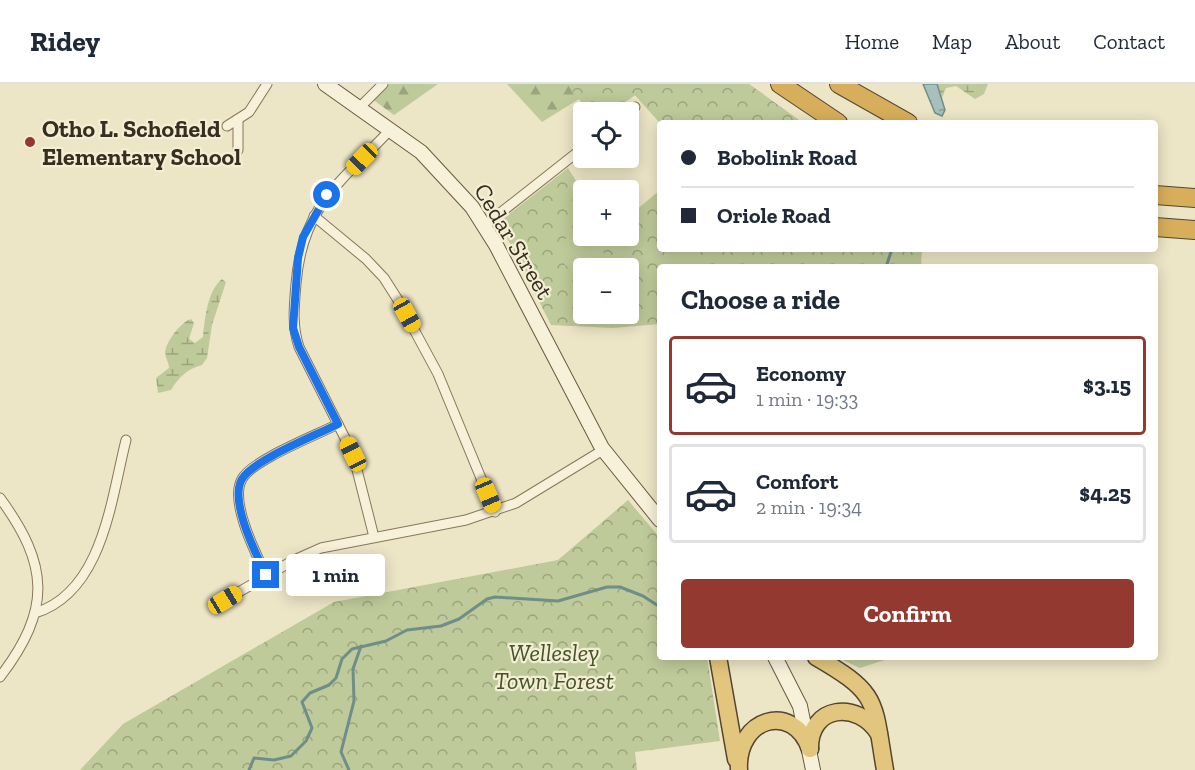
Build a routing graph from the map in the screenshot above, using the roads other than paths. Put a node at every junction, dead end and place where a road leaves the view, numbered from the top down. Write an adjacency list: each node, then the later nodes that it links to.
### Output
1 (267, 84): 9 (street)
2 (325, 84): 6 (main road, Cedar Street)
3 (383, 84): 6 (street)
4 (780, 84): 7 (highway)
5 (839, 84): 8 (highway)
6 (360, 107): 11 (main road, Cedar Street)
7 (834, 120)
8 (903, 120)
9 (238, 121): 10 (street); 12 (street)
10 (227, 126)
11 (391, 129): 16 (street); 17 (main road, Cedar Street)
12 (238, 150)
13 (573, 156): 17 (street)
14 (1158, 195): 15 (highway)
15 (1195, 198)
16 (314, 216): 20 (street); 24 (street)
17 (484, 225): 22 (main road, Cedar Street)
18 (1158, 227): 19 (highway)
19 (1195, 230)
20 (338, 424): 26 (street); 27 (street)
21 (126, 440): 29 (street)
22 (603, 450): 24 (street); 25 (main road, Cedar Street)
23 (0, 498): 29 (street)
24 (495, 512): 26 (street)
25 (657, 516)
26 (374, 537): 27 (street)
27 (266, 575): 28 (street)
28 (225, 600)
29 (35, 613): 33 (street)
30 (718, 660): 36 (highway)
31 (777, 660): 35 (main road)
32 (821, 660): 34 (highway)
33 (0, 676)
34 (879, 734): 35 (highway); 38 (highway)
35 (810, 749): 36 (highway); 37 (main road)
36 (739, 769)
37 (813, 770)
38 (885, 770)

